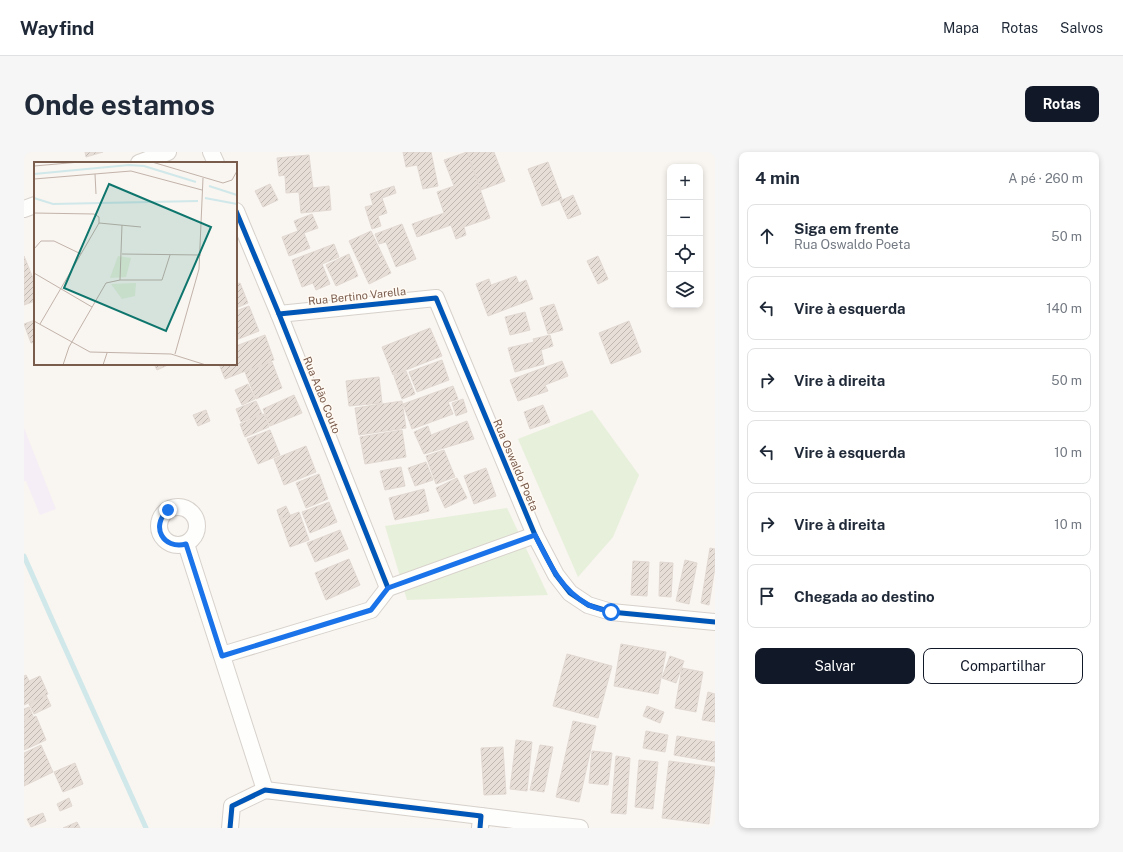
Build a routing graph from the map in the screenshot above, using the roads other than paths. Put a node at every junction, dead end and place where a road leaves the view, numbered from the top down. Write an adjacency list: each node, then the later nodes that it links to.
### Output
1 (168, 152): 3 (street)
2 (211, 152): 4 (street)
3 (142, 162)
4 (216, 162)
5 (34, 205): 6 (street)
6 (24, 210)
7 (237, 213): 9 (street, Rua Adão Couto)
8 (436, 298): 9 (street, Rua Bertino Varella); 10 (street, Rua Oswaldo Poeta)
9 (280, 314): 12 (street, Rua Adão Couto)
10 (535, 535): 12 (street); 13 (street, Rua Oswaldo Poeta)
11 (186, 544): 14 (street)
12 (388, 588): 14 (street)
13 (715, 622)
14 (222, 656): 15 (street)
15 (264, 790): 16 (street); 17 (street)
16 (480, 822): 18 (street)
17 (230, 828)
18 (580, 828)

